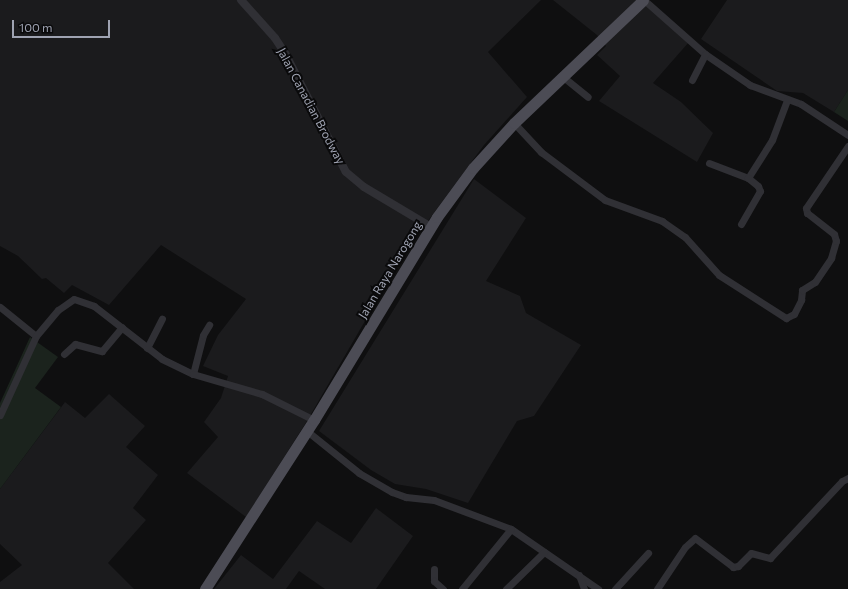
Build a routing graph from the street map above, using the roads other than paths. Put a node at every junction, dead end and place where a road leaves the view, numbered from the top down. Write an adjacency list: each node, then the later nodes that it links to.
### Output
1 (241, 0): 14 (street, Jalan Canadian Brodway)
2 (643, 0): 3 (street); 4 (main road, Jalan Raya Narogong)
3 (705, 54): 5 (street); 7 (street)
4 (562, 76): 6 (street); 8 (main road, Jalan Raya Narogong)
5 (692, 80)
6 (588, 97)
7 (787, 100): 9 (street); 12 (street)
8 (514, 123): 10 (street); 14 (main road, Jalan Raya Narogong)
9 (848, 135)
10 (848, 146)
11 (709, 163): 12 (street)
12 (748, 178): 13 (street)
13 (741, 224)
14 (430, 227): 24 (main road, Jalan Raya Narogong)
15 (0, 307): 19 (street)
16 (162, 319): 20 (street)
17 (209, 325): 22 (street)
18 (122, 327): 19 (street); 20 (street); 21 (street)
19 (36, 336): 23 (street)
20 (147, 348): 22 (street)
21 (64, 354)
22 (193, 374): 24 (street)
23 (0, 415)
24 (314, 420): 25 (main road, Jalan Raya Narogong)
25 (307, 431): 27 (street); 32 (main road, Jalan Raya Narogong)
26 (848, 478): 39 (street)
27 (512, 529): 28 (street); 34 (street)
28 (544, 552): 31 (street); 35 (street)
29 (648, 553): 38 (street)
30 (434, 569): 33 (street)
31 (579, 575): 36 (street); 37 (street)
32 (205, 589)
33 (442, 589)
34 (462, 589)
35 (506, 589)
36 (584, 589)
37 (598, 589)
38 (615, 589)
39 (657, 589)

